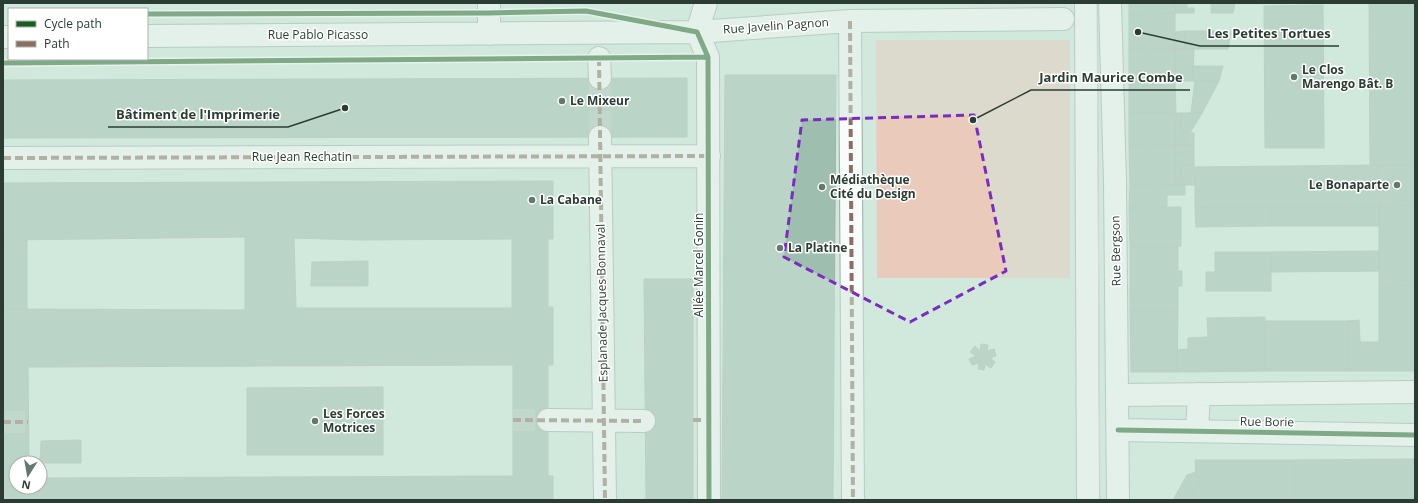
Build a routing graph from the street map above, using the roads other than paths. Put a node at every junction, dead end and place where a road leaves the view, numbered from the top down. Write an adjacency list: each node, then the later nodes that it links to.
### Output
1 (489, 3): 9 (street)
2 (706, 3): 8 (street)
3 (1086, 3): 26 (street)
4 (1110, 3): 16 (street, Rue Bergson)
5 (900, 12): 6 (street, Rue Javelin Pagnon); 7 (street, Rue Javelin Pagnon)
6 (1063, 19)
7 (850, 21): 8 (street, Rue Javelin Pagnon); 25 (street)
8 (697, 32): 9 (street, Rue Javelin Pagnon); 12 (street, Allée Marcel Gonin)
9 (489, 34): 10 (street, Rue Pablo Picasso)
10 (148, 36)
11 (600, 146): 12 (street, Rue Jean Rechatin); 13 (street, Rue Jean Rechatin); 18 (street, Esplanade Jacques Bonnaval)
12 (709, 156): 24 (street, Allée Marcel Gonin)
13 (3, 158)
14 (1415, 392): 15 (street)
15 (1199, 394): 16 (street); 21 (street)
16 (1118, 395): 20 (street, Rue Bergson)
17 (548, 420): 18 (street)
18 (604, 421): 19 (street); 23 (street, Esplanade Jacques Bonnaval)
19 (644, 421)
20 (1118, 430): 21 (street, Rue Borie); 27 (street, Rue Bergson)
21 (1197, 431): 22 (street, Rue Borie)
22 (1415, 435)
23 (605, 500)
24 (709, 500)
25 (853, 500)
26 (1088, 500)
27 (1118, 500)

